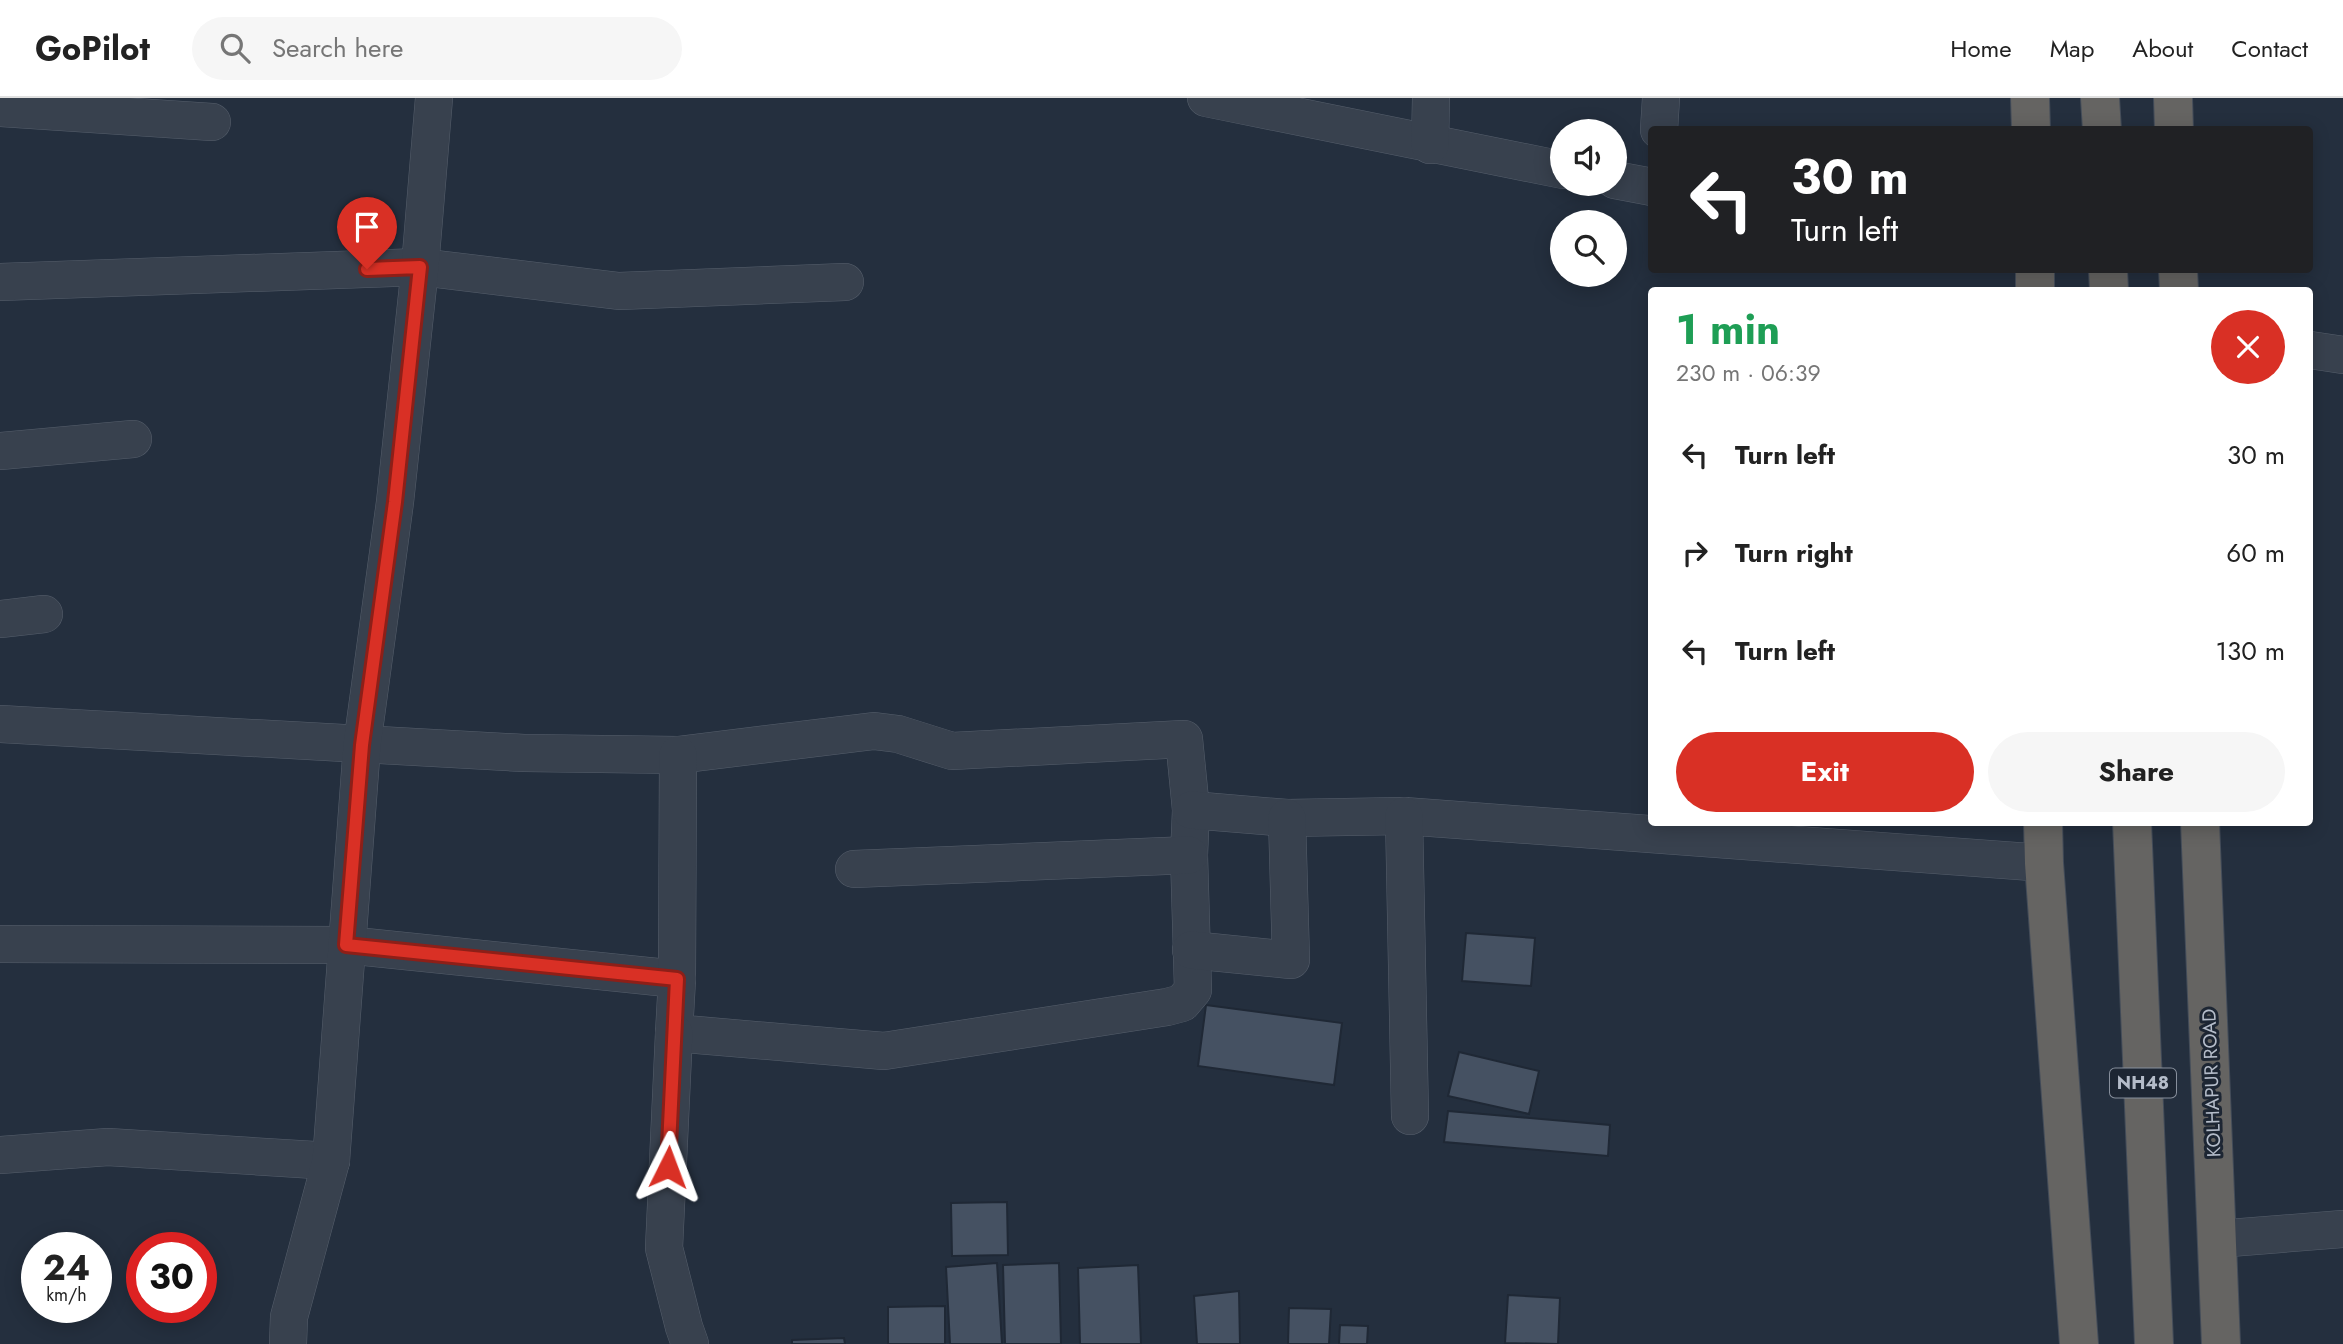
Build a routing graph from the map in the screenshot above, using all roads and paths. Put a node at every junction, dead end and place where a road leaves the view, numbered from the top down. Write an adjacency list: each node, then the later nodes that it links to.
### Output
1 (434, 98): 18 (street)
2 (1206, 98): 14 (street)
3 (1431, 98): 14 (street)
4 (1661, 98): 10 (street)
5 (2030, 98): 11 (highway)
6 (2101, 98): 12 (highway)
7 (2173, 98): 13 (highway)
8 (0, 108): 9 (street)
9 (212, 122)
10 (1659, 126)
11 (2031, 126)
12 (2102, 126)
13 (2174, 126)
14 (1430, 145): 15 (street)
15 (1550, 168)
16 (1627, 182): 17 (street)
17 (1648, 186)
18 (420, 267): 19 (street); 20 (street); 28 (street)
19 (0, 282)
20 (845, 282)
21 (2313, 351): 22 (street)
22 (2343, 355)
23 (133, 439): 24 (street)
24 (0, 451)
25 (44, 614): 26 (street)
26 (0, 619)
27 (0, 724): 28 (street)
28 (362, 745): 29 (street); 40 (street)
29 (678, 755): 30 (street); 42 (street)
30 (1191, 810): 32 (street); 36 (street)
31 (1404, 816): 32 (street); 37 (street); 44 (street)
32 (1287, 818): 41 (street)
33 (2043, 826): 37 (highway)
34 (2132, 826): 52 (highway, NH48)
35 (2200, 826): 48 (highway, KOLHAPUR ROAD)
36 (1189, 855): 38 (street); 41 (street)
37 (2044, 863): 51 (highway)
38 (854, 869)
39 (0, 944): 40 (street)
40 (346, 945): 42 (street); 46 (street)
41 (1191, 950): 43 (street)
42 (677, 979): 43 (street)
43 (674, 1033): 50 (street)
44 (1410, 1116)
45 (0, 1155): 46 (street)
46 (331, 1161): 49 (street)
47 (2343, 1229): 48 (street)
48 (2217, 1240): 53 (highway, KOLHAPUR ROAD)
49 (288, 1344)
50 (690, 1344)
51 (2079, 1344)
52 (2154, 1344)
53 (2221, 1344)

